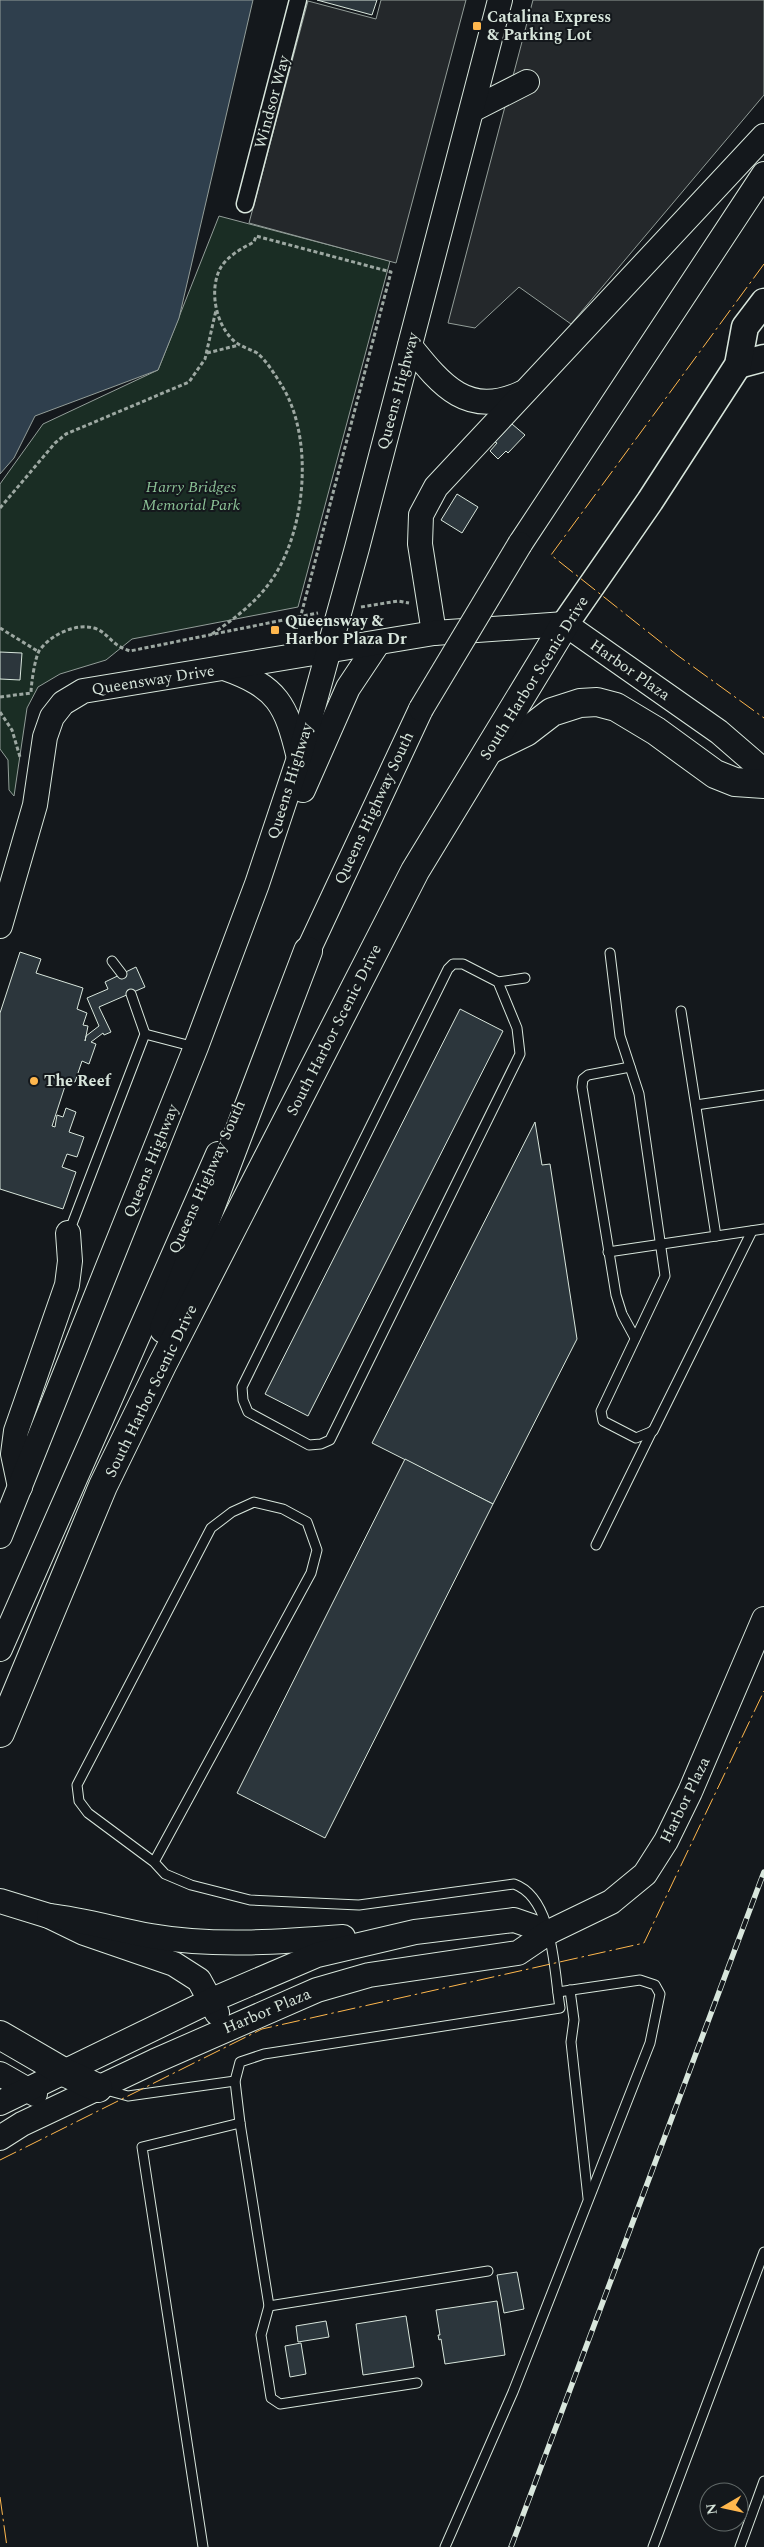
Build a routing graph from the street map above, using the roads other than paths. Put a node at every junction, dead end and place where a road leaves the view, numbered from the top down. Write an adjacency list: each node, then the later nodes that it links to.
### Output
1 (298, 0): 7 (street, Windsor Way)
2 (500, 0): 4 (main road, Queens Highway)
3 (527, 82): 4 (main road)
4 (472, 110): 9 (main road, Queens Highway)
5 (764, 136): 12 (main road)
6 (764, 174): 23 (main road, Queens Highway South, bridge)
7 (245, 204)
8 (764, 302): 11 (main road, South Harbor Scenic Drive)
9 (410, 346): 12 (main road); 16 (main road, Queens Highway)
10 (764, 358): 11 (main road)
11 (738, 365): 13 (main road, South Harbor Scenic Drive)
12 (524, 392): 14 (main road)
13 (565, 624): 14 (main road); 18 (highway, South Harbor Scenic Drive); 20 (main road, Harbor Plaza)
14 (434, 633): 15 (main road)
15 (378, 643): 16 (main road); 26 (main road)
16 (329, 651): 17 (main road, Queensway Drive); 19 (main road, Queens Highway)
17 (224, 668): 19 (main road); 22 (main road, Queensway Drive)
18 (489, 750): 21 (highway); 45 (highway, South Harbor Scenic Drive)
19 (300, 758): 26 (main road, Queens Highway)
20 (764, 771)
21 (764, 784)
22 (0, 926)
23 (308, 951): 45 (highway); 50 (main road, Queens Highway South)
24 (610, 953): 34 (lane)
25 (112, 961): 27 (lane)
26 (225, 970): 33 (main road, Queens Highway)
27 (122, 974)
28 (525, 978): 29 (lane)
29 (498, 982): 29 (lane)
30 (131, 994): 32 (lane)
31 (681, 1011): 36 (lane)
32 (145, 1034): 33 (lane); 39 (lane)
33 (196, 1047): 46 (main road, Queens Highway)
34 (630, 1067): 41 (lane); 42 (lane)
35 (764, 1095): 36 (lane)
36 (696, 1105): 40 (lane)
37 (764, 1229): 38 (lane)
38 (752, 1231): 40 (lane); 44 (lane)
39 (68, 1233): 46 (main road)
40 (716, 1236): 41 (lane)
41 (659, 1244): 42 (lane); 43 (lane)
42 (608, 1252): 43 (lane)
43 (635, 1338): 44 (lane)
44 (652, 1431): 48 (lane)
45 (103, 1486): 51 (highway, South Harbor Scenic Drive)
46 (20, 1487): 47 (main road, Queens Highway)
47 (0, 1536)
48 (596, 1545)
49 (764, 1619): 56 (main road, Harbor Plaza)
50 (0, 1648)
51 (0, 1733)
52 (154, 1862): 52 (lane); 56 (lane)
53 (0, 1902): 54 (main road)
54 (47, 1915): 55 (main road); 59 (main road)
55 (415, 1932): 56 (main road, Harbor Plaza); 59 (main road, Harbor Plaza)
56 (549, 1932): 58 (lane); 60 (main road, Harbor Plaza)
57 (570, 1990): 58 (lane); 71 (lane); 71 (lane)
58 (558, 1992): 64 (lane)
59 (212, 2000): 60 (main road); 62 (main road, Harbor Plaza)
60 (224, 2029): 65 (main road, Harbor Plaza)
61 (0, 2035): 62 (highway)
62 (62, 2071): 65 (highway); 66 (main road, Harbor Plaza)
63 (0, 2074): 66 (main road)
64 (235, 2081): 65 (lane); 69 (lane)
65 (98, 2088): 68 (main road, Harbor Plaza)
66 (24, 2090): 67 (main road, Harbor Plaza); 68 (main road)
67 (0, 2103)
68 (61, 2106): 70 (main road, Harbor Plaza)
69 (240, 2123): 74 (lane); 77 (lane)
70 (0, 2138)
71 (588, 2200): 78 (lane)
72 (764, 2252): 79 (lane)
73 (488, 2271): 74 (lane)
74 (270, 2306): 75 (lane)
75 (417, 2383)
76 (764, 2481): 80 (lane)
77 (203, 2547)
78 (445, 2547)
79 (653, 2547)
80 (740, 2547)

